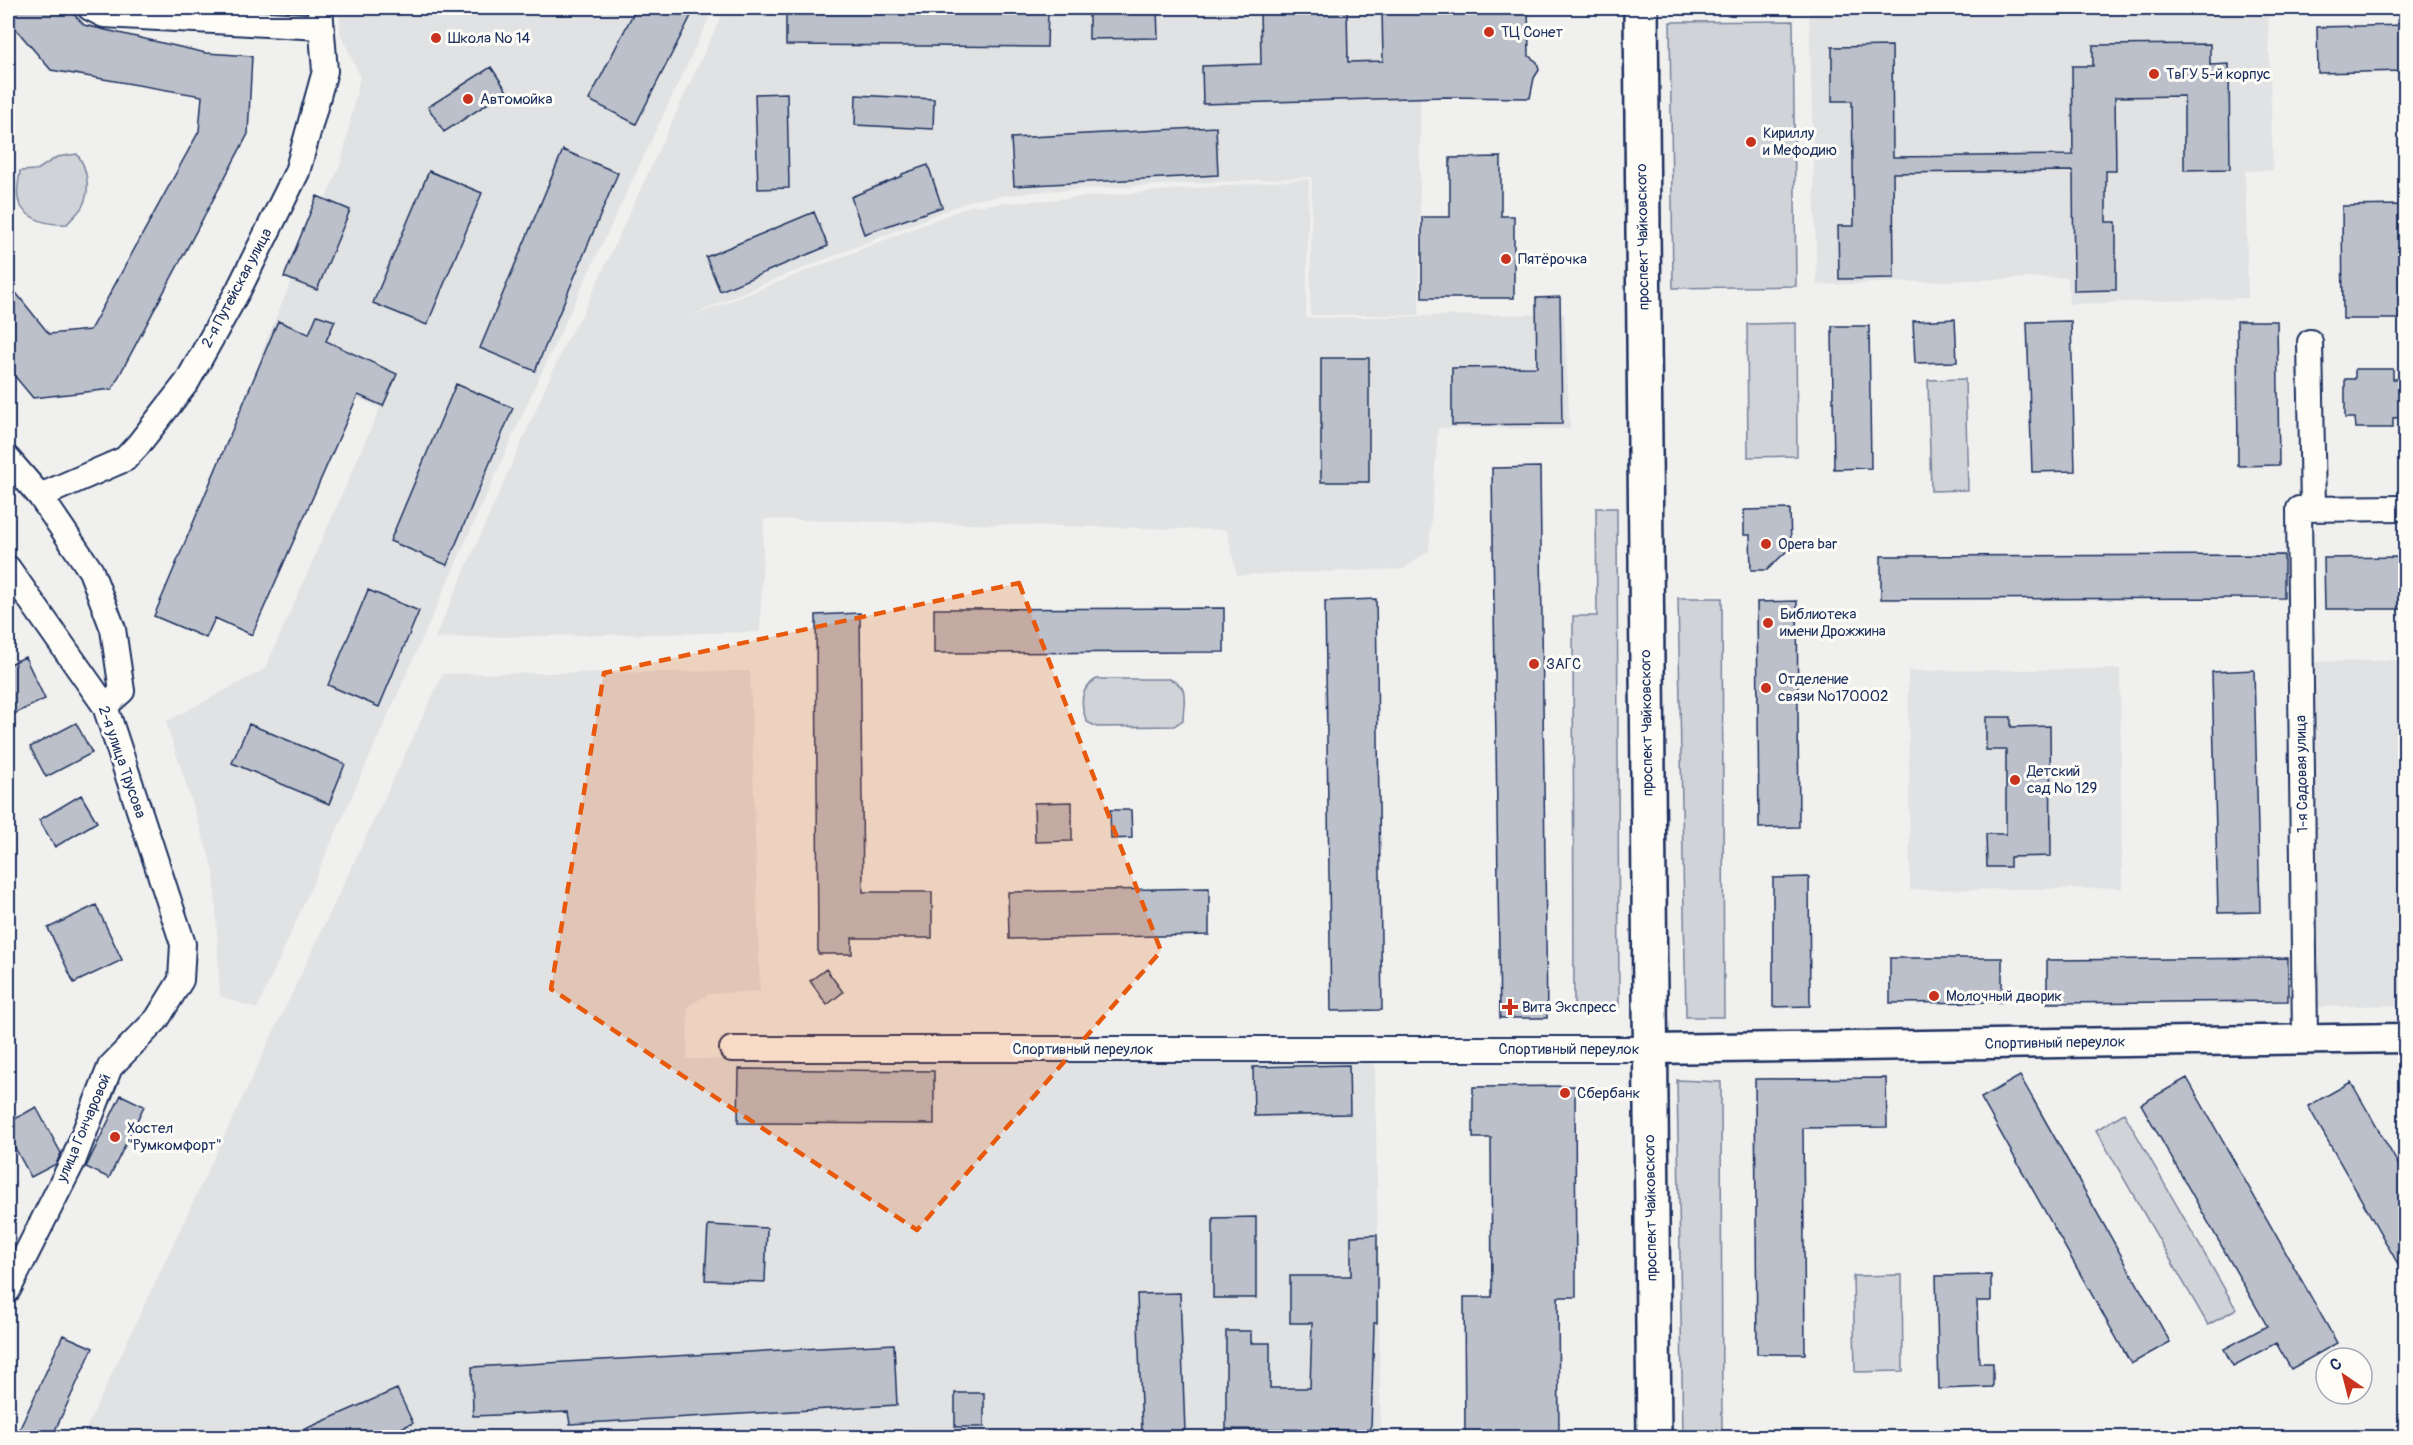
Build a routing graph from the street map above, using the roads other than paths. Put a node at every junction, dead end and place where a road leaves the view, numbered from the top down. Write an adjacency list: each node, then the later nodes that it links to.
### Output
1 (90, 8): 3 (street)
2 (1641, 8): 15 (main road, проспект Чайковского)
3 (321, 17): 6 (street, 2-я Путейская улица)
4 (2310, 342): 8 (street, 1-я Садовая улица)
5 (8, 459): 6 (street)
6 (40, 496): 10 (street)
7 (2406, 508): 8 (street)
8 (2306, 509): 13 (street, 1-я Садовая улица)
9 (8, 568): 10 (street, 2-я улица Трусова)
10 (105, 706): 11 (street, 2-я улица Трусова)
11 (181, 980): 16 (street, улица Гончаровой)
12 (2406, 1038): 13 (street, Спортивный переулок)
13 (2305, 1039): 15 (street, Спортивный переулок)
14 (732, 1049): 15 (street, Спортивный переулок)
15 (1650, 1049): 18 (main road, проспект Чайковского)
16 (13, 1256): 17 (street, улица Гончаровой)
17 (8, 1290)
18 (1654, 1437)

